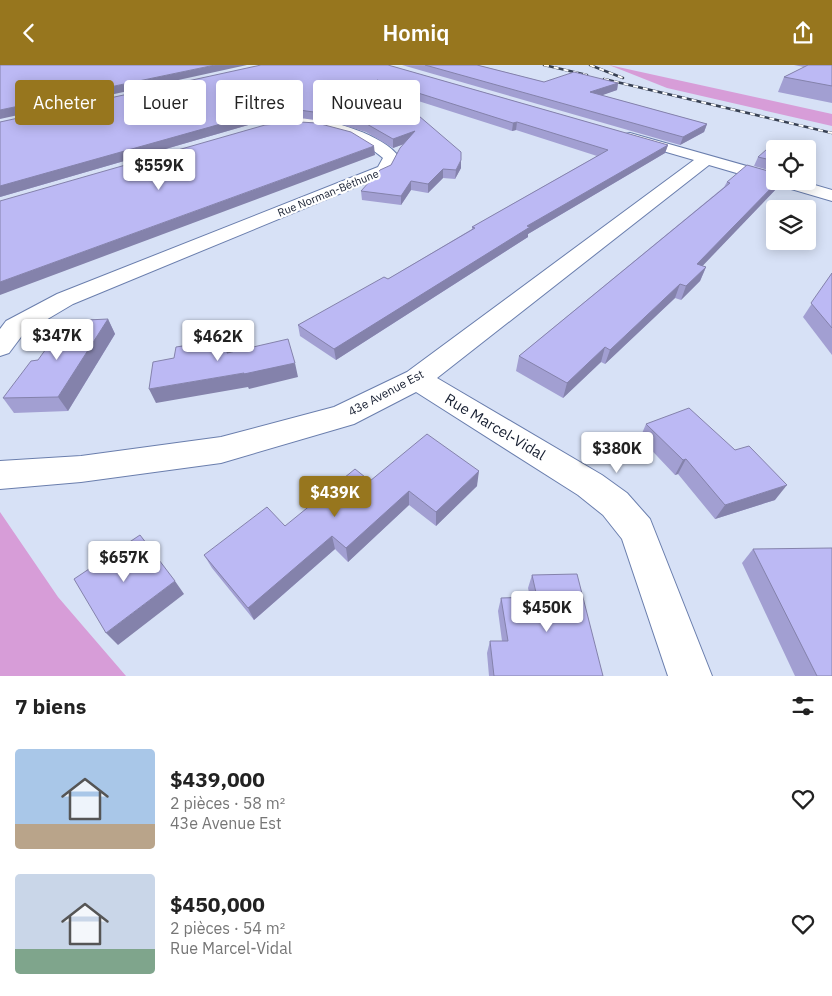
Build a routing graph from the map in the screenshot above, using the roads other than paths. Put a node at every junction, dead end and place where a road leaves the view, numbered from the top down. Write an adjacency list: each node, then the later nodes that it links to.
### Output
1 (260, 129): 7 (street, Rue Norman-Béthune)
2 (617, 133): 3 (street)
3 (706, 159): 4 (street); 8 (street, 43e Avenue Est)
4 (766, 176)
5 (812, 190): 6 (street)
6 (832, 196)
7 (0, 347)
8 (417, 379): 9 (street, 43e Avenue Est); 10 (street, Rue Marcel-Vidal)
9 (0, 475)
10 (690, 676)

